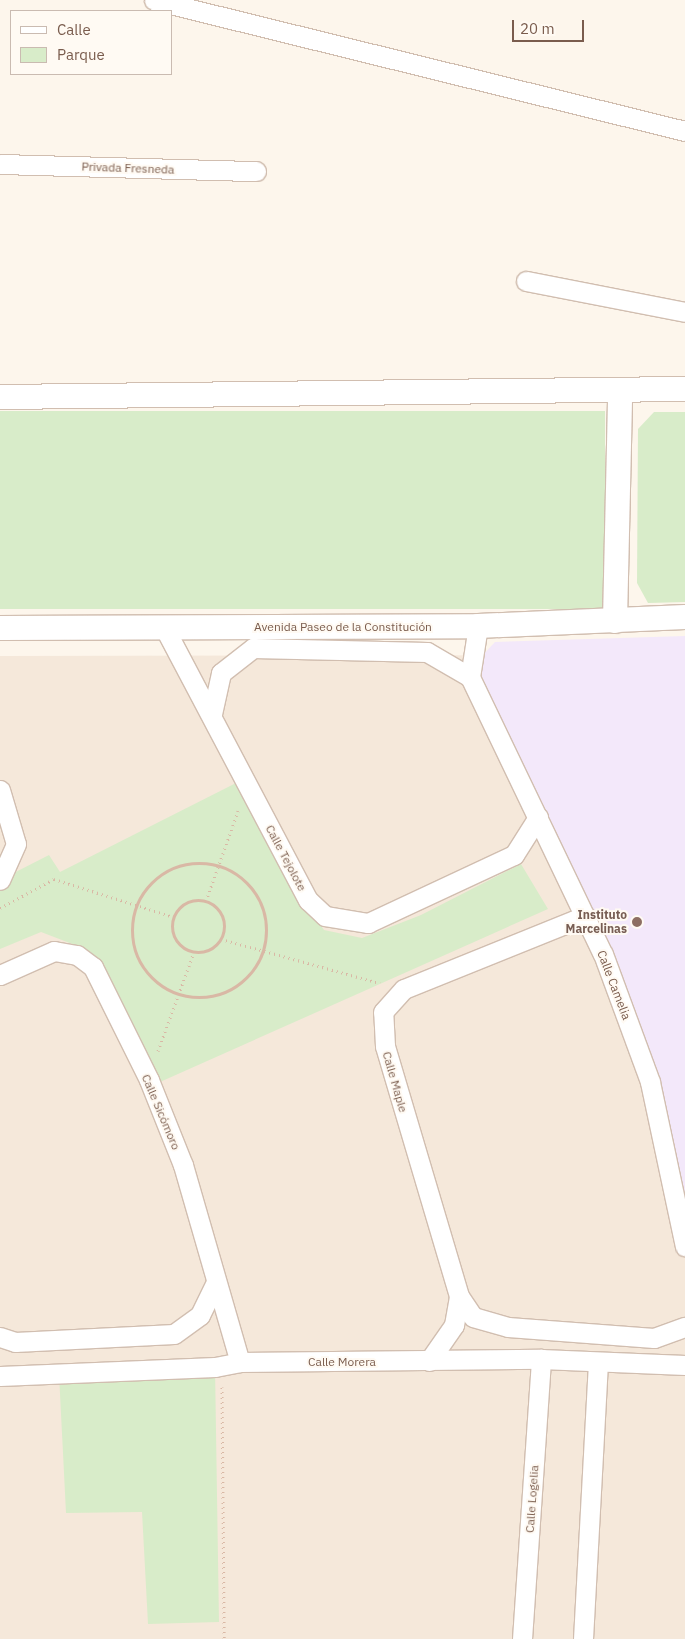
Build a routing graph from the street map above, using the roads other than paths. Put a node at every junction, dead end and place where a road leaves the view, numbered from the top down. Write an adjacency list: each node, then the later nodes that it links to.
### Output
1 (154, 0): 2 (street)
2 (685, 131)
3 (0, 164): 4 (street, Privada Fresneda)
4 (256, 171)
5 (526, 281): 6 (street)
6 (685, 312)
7 (685, 389): 8 (street)
8 (620, 392): 9 (street); 11 (street)
9 (0, 398)
10 (685, 617): 11 (street, Avenida Paseo de la Constitución)
11 (615, 621): 12 (street, Avenida Paseo de la Constitución)
12 (478, 626): 13 (street, Avenida Paseo de la Constitución); 15 (street)
13 (164, 627): 14 (street, Avenida Paseo de la Constitución); 16 (street, Calle Tejolote)
14 (0, 628)
15 (470, 677): 16 (street); 18 (street, Calle Camelia)
16 (212, 714): 18 (street, Calle Tejolote)
17 (0, 790): 19 (street)
18 (538, 817): 20 (street, Calle Camelia)
19 (0, 880)
20 (585, 916): 22 (street, Calle Camelia); 24 (street, Calle Maple)
21 (0, 975): 23 (street, Calle Sicómoro)
22 (685, 1246)
23 (216, 1282): 26 (street); 29 (street, Calle Sicómoro)
24 (459, 1296): 25 (street); 28 (street, Calle Maple)
25 (685, 1327)
26 (0, 1337)
27 (541, 1359): 28 (street, Calle Morera); 30 (street, Calle Morera); 33 (street, Calle Logelia)
28 (429, 1361): 29 (street, Calle Morera)
29 (240, 1362): 32 (street, Calle Morera)
30 (598, 1363): 31 (street, Calle Morera); 34 (street)
31 (685, 1365)
32 (0, 1376)
33 (522, 1639)
34 (583, 1639)

